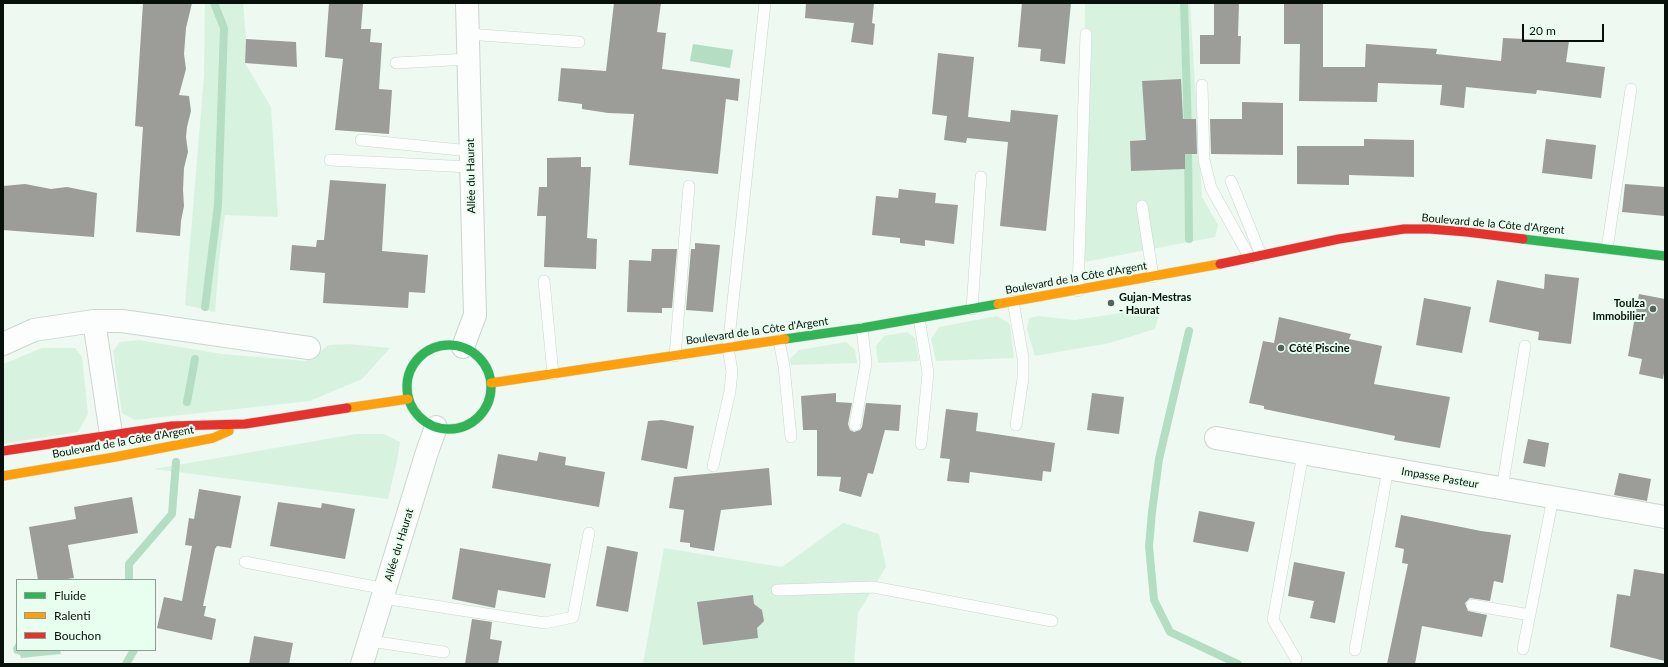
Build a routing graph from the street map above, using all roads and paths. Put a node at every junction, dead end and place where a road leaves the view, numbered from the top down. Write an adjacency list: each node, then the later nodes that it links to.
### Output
1 (467, 3): 3 (street, Allée du Haurat)
2 (765, 3): 34 (lane)
3 (468, 34): 5 (lane); 6 (street, Allée du Haurat)
4 (1086, 34): 23 (lane)
5 (579, 42)
6 (468, 58): 7 (lane); 11 (street, Allée du Haurat)
7 (396, 63)
8 (1202, 85): 20 (lane)
9 (1631, 89): 17 (lane)
10 (361, 140): 11 (lane)
11 (470, 159): 12 (lane); 32 (street, Allée du Haurat)
12 (330, 160)
13 (981, 177): 25 (lane)
14 (1231, 181): 18 (lane)
15 (689, 186): 35 (lane)
16 (1142, 206): 21 (lane)
17 (1607, 249): 18 (main road, Boulevard de la Côte d'Argent); 19 (main road, Boulevard de la Côte d'Argent)
18 (1261, 255): 20 (main road, Boulevard de la Côte d'Argent)
19 (1665, 256)
20 (1250, 258): 21 (main road, Boulevard de la Côte d'Argent)
21 (1153, 277): 23 (main road, Boulevard de la Côte d'Argent)
22 (544, 281): 36 (lane)
23 (1078, 290): 24 (main road, Boulevard de la Côte d'Argent)
24 (1013, 301): 25 (main road, Boulevard de la Côte d'Argent); 41 (lane)
25 (972, 309): 26 (main road, Boulevard de la Côte d'Argent)
26 (919, 318): 28 (main road, Boulevard de la Côte d'Argent); 45 (lane)
27 (94, 321): 30 (street); 33 (street); 46 (street)
28 (862, 328): 29 (main road, Boulevard de la Côte d'Argent); 40 (lane)
29 (779, 341): 34 (main road, Boulevard de la Côte d'Argent); 43 (lane)
30 (3, 344)
31 (1525, 346): 52 (lane)
32 (463, 347): 37 (main road); 38 (main road)
33 (310, 348)
34 (728, 348): 35 (main road, Boulevard de la Côte d'Argent); 49 (lane)
35 (675, 356): 36 (main road, Boulevard de la Côte d'Argent)
36 (552, 374): 37 (main road, Boulevard de la Côte d'Argent)
37 (491, 383): 42 (main road)
38 (408, 399): 39 (main road, Boulevard de la Côte d'Argent); 42 (main road)
39 (245, 424): 46 (main road, Boulevard de la Côte d'Argent); 46 (main road, Boulevard de la Côte d'Argent)
40 (855, 424)
41 (1016, 425)
42 (436, 427): 58 (street, Allée du Haurat)
43 (791, 437)
44 (1216, 438): 48 (street, Impasse Pasteur)
45 (922, 444)
46 (113, 445): 47 (main road, Boulevard de la Côte d'Argent); 51 (main road, Boulevard de la Côte d'Argent)
47 (3, 451)
48 (1303, 454): 50 (street, Impasse Pasteur); 66 (lane)
49 (713, 466)
50 (1388, 469): 52 (street, Impasse Pasteur); 64 (lane)
51 (3, 476)
52 (1502, 489): 53 (street, Impasse Pasteur)
53 (1553, 498): 54 (street, Impasse Pasteur); 60 (lane)
54 (1665, 517)
55 (589, 533): 58 (lane)
56 (245, 562): 58 (lane)
57 (777, 590): 61 (lane)
58 (384, 594): 62 (street, Allée du Haurat)
59 (1472, 606): 60 (lane)
60 (1530, 615): 63 (lane)
61 (1052, 621)
62 (370, 641): 65 (lane); 67 (street, Allée du Haurat)
63 (1523, 649)
64 (1355, 650)
65 (444, 652)
66 (1296, 659)
67 (362, 664)

